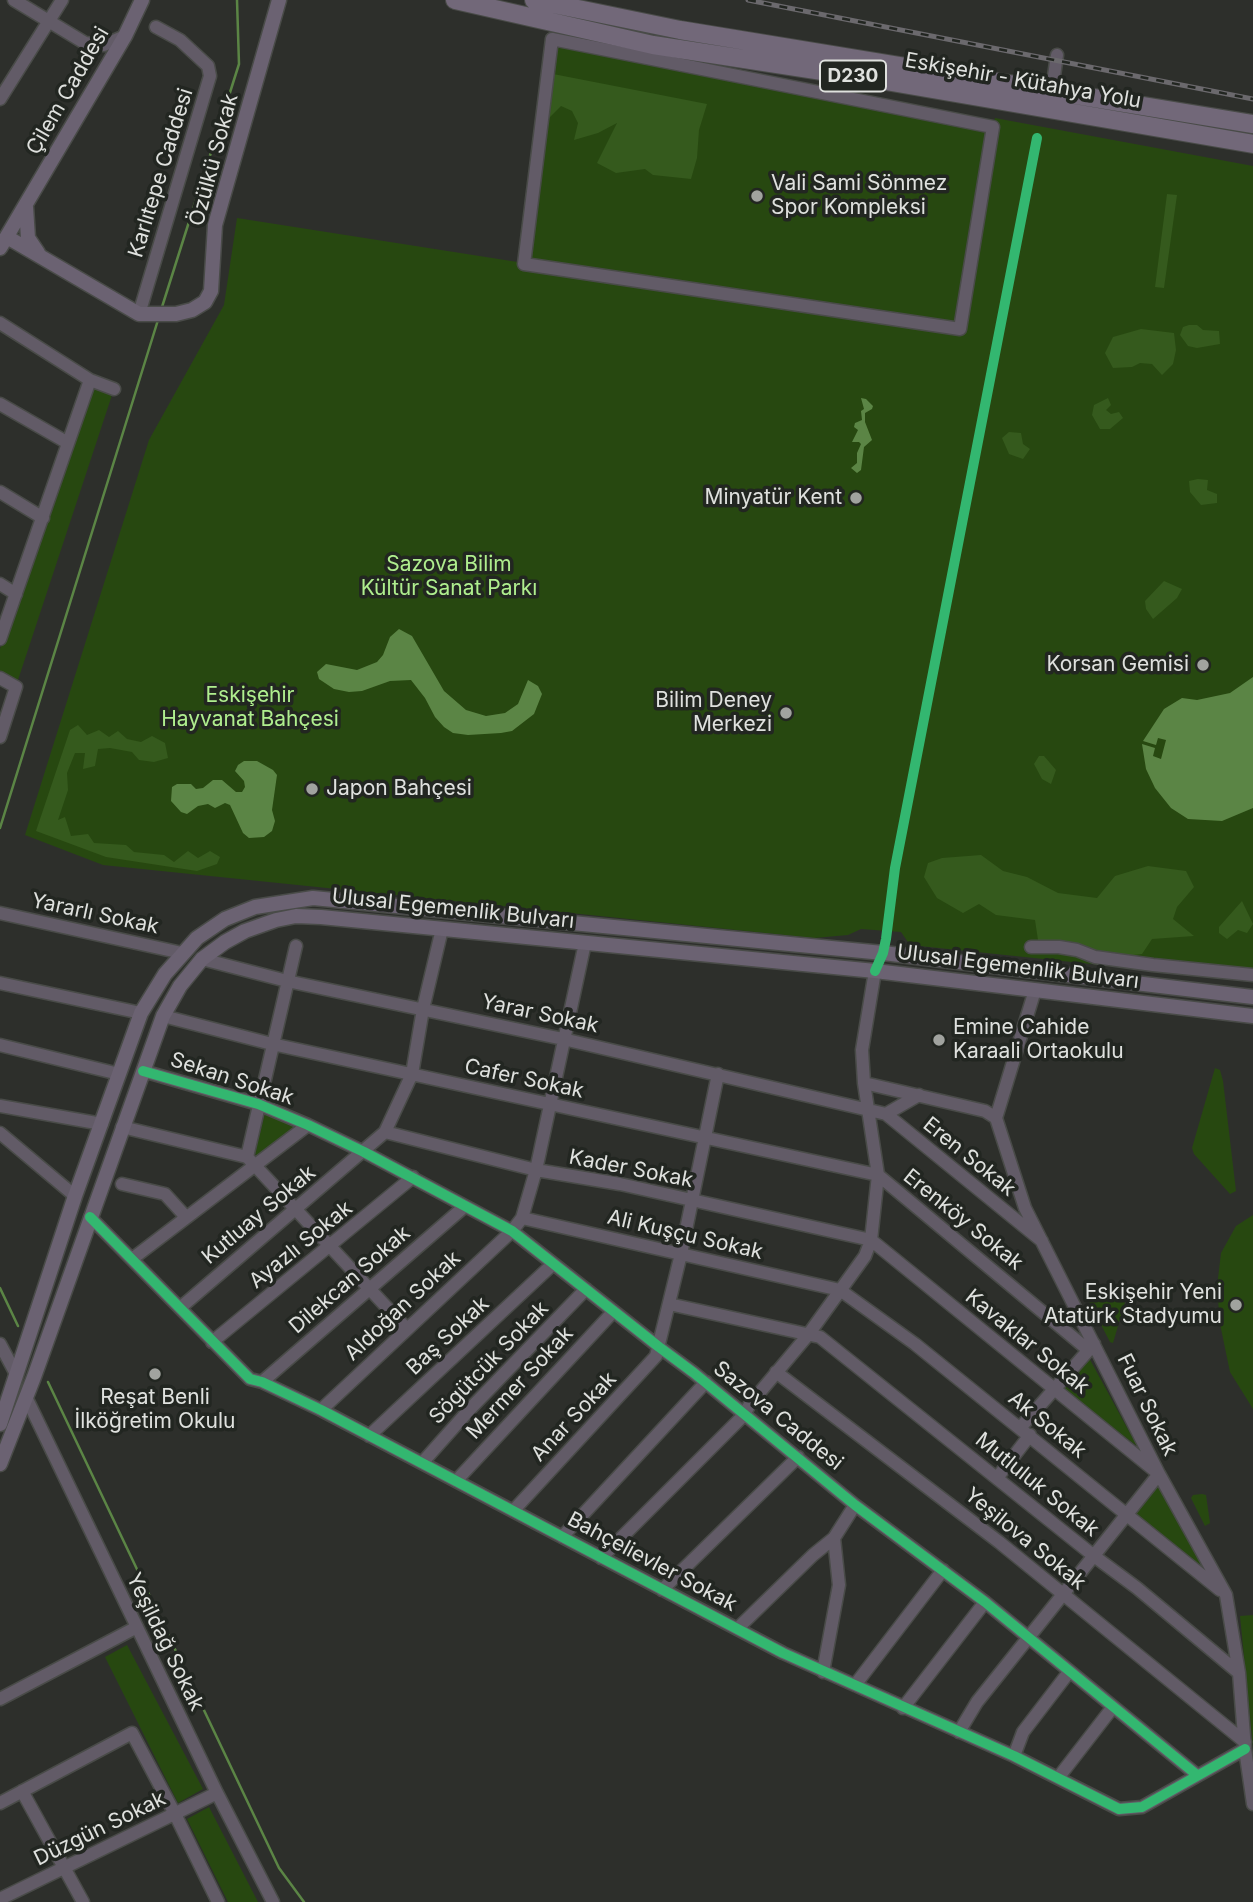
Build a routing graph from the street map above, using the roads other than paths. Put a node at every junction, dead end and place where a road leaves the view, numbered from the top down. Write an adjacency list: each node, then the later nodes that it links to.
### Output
1 (14, 0): 7 (street)
2 (62, 0): 7 (street)
3 (142, 0): 9 (main road, Çilem Caddesi)
4 (279, 0): 19 (main road, Özülkü Sokak)
5 (455, 0): 14 (highway, Eskişehir - Kütahya Yolu / D230)
6 (534, 0): 11 (highway, Eskişehir - Kütahya Yolu / D230)
7 (49, 22): 9 (street); 12 (street)
8 (156, 27): 19 (street, Karlıtepe Caddesi)
9 (127, 31): 15 (main road, Çilem Caddesi)
10 (1057, 55): 11 (street)
11 (1052, 90): 13 (highway, Eskişehir - Kütahya Yolu / D230)
12 (0, 99)
13 (1253, 124)
14 (1253, 144)
15 (26, 206): 16 (main road, Çilem Caddesi); 17 (main road)
16 (2, 240): 17 (main road)
17 (47, 260): 19 (main road)
18 (524, 264): 18 (street)
19 (139, 314)
20 (0, 323): 21 (street)
21 (90, 380): 22 (street); 24 (street)
22 (114, 389)
23 (0, 404): 24 (street)
24 (68, 443): 26 (street)
25 (0, 492): 26 (street)
26 (43, 518): 28 (street)
27 (0, 584): 28 (street)
28 (16, 594): 29 (street)
29 (0, 639)
30 (0, 678): 31 (street)
31 (0, 737)
32 (0, 913): 37 (street, Yararlı Sokak)
33 (442, 929): 34 (main road, Ulusal Egemenlik Bulvarı); 38 (main road, Ulusal Egemenlik Bulvarı); 45 (street)
34 (585, 943): 39 (main road, Ulusal Egemenlik Bulvarı); 49 (street)
35 (296, 946): 41 (street)
36 (1031, 947): 40 (street)
37 (182, 953): 44 (main road, Ulusal Egemenlik Bulvarı); 46 (main road, Ulusal Egemenlik Bulvarı)
38 (202, 960): 41 (street, Yarar Sokak); 47 (main road, Ulusal Egemenlik Bulvarı)
39 (875, 971): 43 (main road, Ulusal Egemenlik Bulvarı); 56 (street)
40 (1253, 975)
41 (288, 981): 45 (street, Yarar Sokak); 50 (street)
42 (0, 983): 46 (street)
43 (1035, 990): 48 (main road, Ulusal Egemenlik Bulvarı); 63 (street)
44 (1253, 997)
45 (424, 1009): 49 (street, Yarar Sokak); 54 (street)
46 (141, 1013): 53 (main road, Ulusal Egemenlik Bulvarı)
47 (163, 1016): 50 (street, Cafer Sokak); 52 (main road, Ulusal Egemenlik Bulvarı)
48 (1253, 1016)
49 (563, 1039): 55 (street, Yarar Sokak); 59 (street)
50 (272, 1044): 54 (street, Cafer Sokak); 58 (street)
51 (0, 1045): 53 (street)
52 (143, 1071): 58 (street, Sekan Sokak); 66 (main road, Ulusal Egemenlik Bulvarı)
53 (119, 1074): 64 (main road, Ulusal Egemenlik Bulvarı)
54 (412, 1074): 59 (street, Cafer Sokak); 67 (street)
55 (719, 1074): 61 (street, Yarar Sokak); 69 (street)
56 (864, 1083): 57 (street); 61 (street)
57 (919, 1095): 62 (street); 63 (street)
58 (258, 1104): 65 (street, Sekan Sokak); 71 (street)
59 (549, 1105): 69 (street, Cafer Sokak); 72 (street)
60 (0, 1106): 64 (street)
61 (869, 1109): 62 (street, Eren Sokak); 73 (street)
62 (887, 1114): 85 (street, Eren Sokak)
63 (996, 1118): 85 (street, Fuar Sokak)
64 (102, 1124): 76 (main road, Ulusal Egemenlik Bulvarı)
65 (308, 1125): 70 (street, Sazova Caddesi); 71 (street)
66 (122, 1127): 71 (street); 80 (main road, Ulusal Egemenlik Bulvarı)
67 (385, 1132): 70 (street, Kutluay Sokak); 72 (street, Kader Sokak)
68 (0, 1133): 76 (street)
69 (705, 1138): 73 (street, Cafer Sokak); 77 (street)
70 (364, 1152): 74 (street, Sazova Caddesi); 79 (street, Kutluay Sokak)
71 (250, 1161): 79 (street); 81 (street)
72 (536, 1170): 77 (street, Kader Sokak); 82 (street)
73 (878, 1175): 84 (street); 100 (street, Erenköy Sokak)
74 (413, 1177): 78 (street, Sazova Caddesi); 86 (street, Ayazlı Sokak)
75 (122, 1184): 81 (street)
76 (75, 1196): 80 (main road); 103 (main road, Ulusal Egemenlik Bulvarı)
77 (691, 1200): 84 (street, Kader Sokak); 87 (street)
78 (464, 1207): 83 (street, Sazova Caddesi); 90 (street, Dilekcan Sokak)
79 (294, 1210): 86 (street); 94 (street, Kutluay Sokak)
80 (90, 1217): 88 (street, Bahçelievler Sokak); 107 (main road, Ulusal Egemenlik Bulvarı)
81 (186, 1217): 88 (street)
82 (522, 1218): 83 (street, Aldoğan Sokak); 87 (street, Ali Kuşçu Sokak)
83 (512, 1231): 89 (street, Sazova Caddesi); 96 (street, Aldoğan Sokak)
84 (871, 1240): 92 (street); 106 (street, Kavaklar Sokak)
85 (1042, 1241): 100 (street, Fuar Sokak)
86 (329, 1247): 90 (street); 98 (street, Ayazlı Sokak)
87 (681, 1254): 92 (street, Ali Kuşçu Sokak); 93 (street)
88 (132, 1259): 94 (street, Bahçelievler Sokak)
89 (554, 1264): 91 (street, Sazova Caddesi); 112 (street, Baş Sokak)
90 (368, 1288): 96 (street); 104 (street, Dilekcan Sokak)
91 (586, 1289): 95 (street, Sazova Caddesi); 114 (street, Sögütcük Sokak)
92 (840, 1290): 97 (street); 111 (street, Ak Sokak)
93 (669, 1304): 97 (street, Mutluluk Sokak); 101 (street)
94 (180, 1308): 98 (street, Bahçelievler Sokak)
95 (613, 1312): 101 (street, Sazova Caddesi); 118 (street, Mermer Sokak)
96 (406, 1328): 108 (street, Aldoğan Sokak)
97 (807, 1335): 102 (street); 117 (street, Mutluluk Sokak)
98 (212, 1342): 104 (street, Bahçelievler Sokak)
99 (0, 1344): 103 (street)
100 (1091, 1346): 106 (street); 116 (street, Fuar Sokak)
101 (659, 1347): 105 (street, Sazova Caddesi); 120 (street, Anar Sokak)
102 (776, 1372): 109 (street); 129 (street, Yeşilova Sokak)
103 (16, 1374): 110 (main road, Ulusal Egemenlik Bulvarı)
104 (261, 1382): 108 (street, Bahçelievler Sokak)
105 (706, 1382): 109 (street, Sazova Caddesi); 122 (street)
106 (1053, 1388): 111 (street); 116 (street, Kavaklar Sokak)
107 (26, 1397): 115 (main road, Ulusal Egemenlik Bulvarı); 131 (street, Yeşildağ Sokak)
108 (321, 1410): 112 (street, Bahçelievler Sokak)
109 (744, 1415): 113 (street, Sazova Caddesi); 125 (street)
110 (0, 1424)
111 (1025, 1432): 117 (street); 121 (street, Ak Sokak)
112 (369, 1436): 114 (street, Bahçelievler Sokak)
113 (798, 1457): 119 (street, Sazova Caddesi); 127 (street)
114 (422, 1463): 118 (street, Bahçelievler Sokak)
115 (0, 1464)
116 (1159, 1474): 121 (street); 128 (street, Fuar Sokak)
117 (997, 1478): 124 (street, Mutluluk Sokak)
118 (456, 1481): 120 (street, Bahçelievler Sokak)
119 (855, 1505): 123 (street); 126 (street, Sazova Caddesi)
120 (513, 1511): 122 (street, Bahçelievler Sokak)
121 (1125, 1515): 124 (street); 128 (street, Ak Sokak)
122 (562, 1537): 125 (street, Bahçelievler Sokak)
123 (834, 1538): 132 (street); 134 (street)
124 (1094, 1556): 129 (street); 136 (street, Mutluluk Sokak)
125 (601, 1558): 127 (street, Bahçelievler Sokak)
126 (943, 1570): 130 (street, Sazova Caddesi); 137 (street)
127 (662, 1590): 132 (street, Bahçelievler Sokak)
128 (1226, 1595): 136 (street, Fuar Sokak)
129 (1063, 1596): 133 (street); 142 (street, Yeşilova Sokak)
130 (985, 1602): 133 (street, Sazova Caddesi); 140 (street)
131 (137, 1627): 138 (street); 147 (street, Yeşildağ Sokak)
132 (738, 1629): 134 (street, Bahçelievler Sokak)
133 (1027, 1638): 135 (street, Sazova Caddesi); 141 (street)
134 (823, 1672): 137 (street, Bahçelievler Sokak)
135 (1069, 1672): 139 (street, Sazova Caddesi); 143 (street)
136 (1239, 1673): 142 (street, Fuar Sokak)
137 (855, 1685): 140 (street, Bahçelievler Sokak)
138 (0, 1699)
139 (1113, 1707): 144 (street, Sazova Caddesi); 145 (street)
140 (903, 1708): 141 (street, Bahçelievler Sokak)
141 (959, 1732): 143 (street, Bahçelievler Sokak)
142 (1245, 1745): 144 (street, Bahçelievler Sokak); 149 (street, Fuar Sokak)
143 (1014, 1756): 145 (street, Bahçelievler Sokak)
144 (1197, 1775): 145 (street, Bahçelievler Sokak)
145 (1058, 1778)
146 (22, 1791): 148 (street); 150 (street); 151 (street)
147 (217, 1793): 150 (street, Düzgün Sokak); 155 (street, Yeşildağ Sokak)
148 (0, 1803)
149 (1253, 1804)
150 (175, 1814): 151 (street, Düzgün Sokak); 154 (street)
151 (64, 1867): 152 (street, Düzgün Sokak); 153 (street)
152 (0, 1899)
153 (83, 1902)
154 (218, 1902)
155 (273, 1902)

